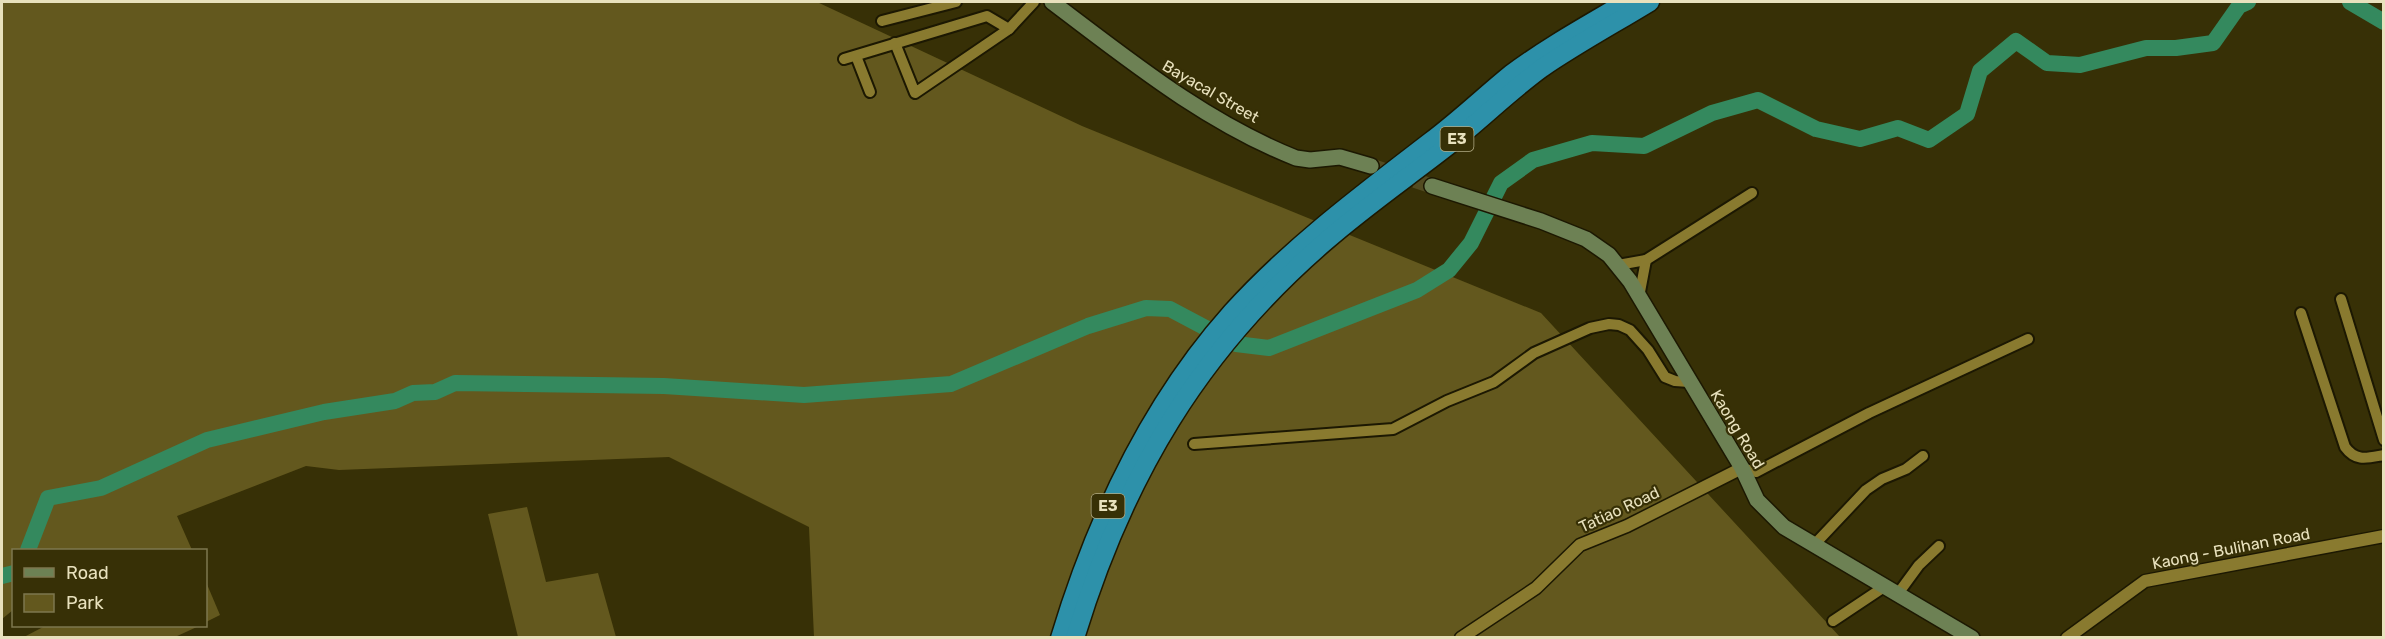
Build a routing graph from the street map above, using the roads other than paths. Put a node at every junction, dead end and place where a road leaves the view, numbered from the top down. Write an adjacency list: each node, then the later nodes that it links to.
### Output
1 (956, 2): 6 (street)
2 (1034, 2): 7 (street)
3 (1052, 2): 12 (main road, Bayacal Street)
4 (1626, 2): 17 (highway, E3)
5 (1650, 2): 17 (highway, E3)
6 (882, 21)
7 (1010, 29): 8 (street); 8 (street)
8 (895, 43): 9 (street)
9 (856, 56): 10 (street); 11 (street)
10 (844, 59)
11 (870, 92)
12 (1371, 166)
13 (1432, 186): 16 (main road, Kaong Road)
14 (1752, 193): 15 (street)
15 (1646, 260): 16 (street); 18 (street)
16 (1618, 265): 18 (main road, Kaong Road)
17 (1265, 288): 23 (highway, E3)
18 (1639, 297): 22 (main road, Kaong Road)
19 (2341, 299): 24 (street)
20 (2301, 313): 26 (street)
21 (2028, 339): 28 (street)
22 (1689, 382): 25 (street); 28 (main road, Kaong Road)
23 (1182, 387): 34 (highway, E3); 35 (highway, E3)
24 (2384, 440)
25 (1194, 444)
26 (2384, 455)
27 (1923, 456): 30 (street)
28 (1742, 468): 30 (main road, Kaong Road); 36 (street, Tatiao Road)
29 (2384, 536): 38 (street, Kaong - Bulihan Road)
30 (1814, 545): 32 (main road, Kaong Road)
31 (1939, 546): 32 (street)
32 (1891, 591): 33 (street); 37 (main road, Kaong Road)
33 (1833, 621)
34 (1060, 638)
35 (1075, 638)
36 (1461, 638)
37 (1972, 638)
38 (2067, 638)

